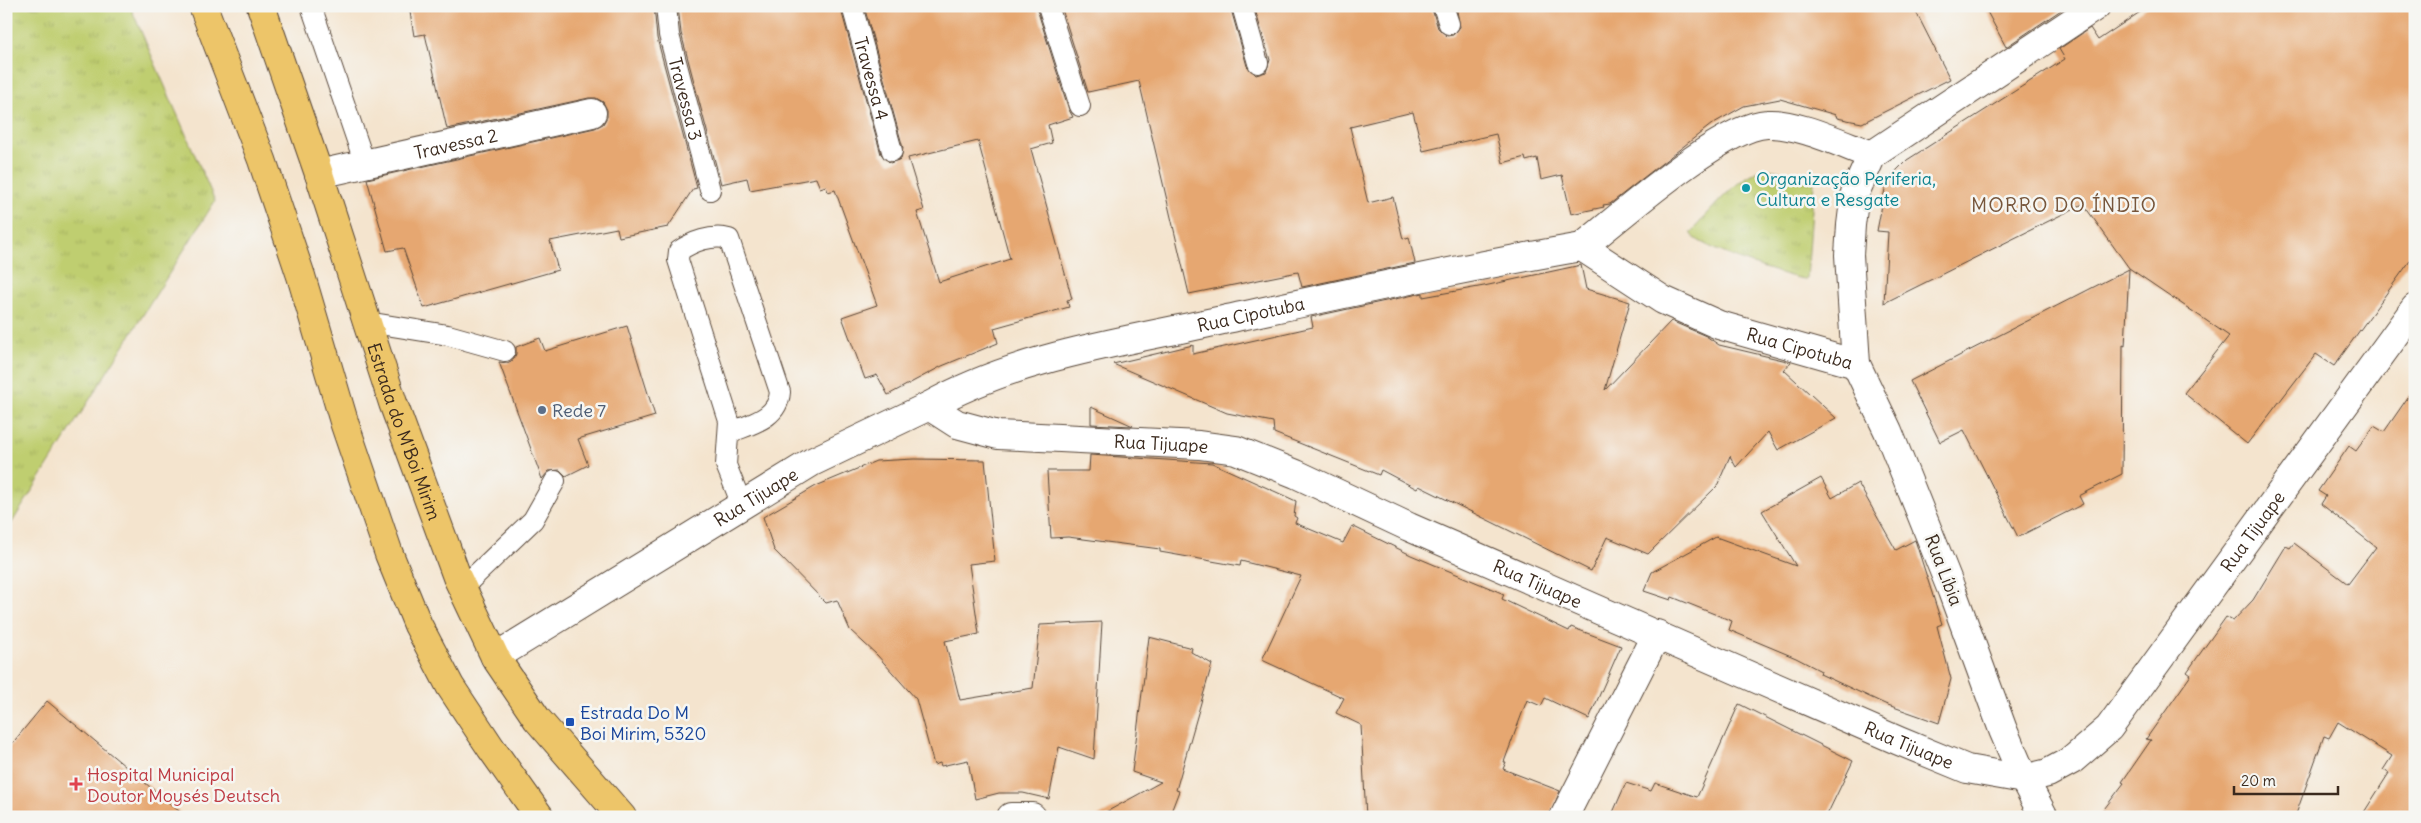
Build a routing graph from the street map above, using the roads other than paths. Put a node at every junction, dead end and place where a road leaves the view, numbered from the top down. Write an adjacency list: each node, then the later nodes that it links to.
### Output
1 (261, 6): 15 (main road, Estrada do M'Boi Mirim)
2 (311, 6): 14 (lane)
3 (666, 6): 16 (lane, Travessa 3)
4 (852, 6): 12 (lane, Travessa 4)
5 (1048, 6): 10 (lane)
6 (1242, 6): 9 (lane)
7 (2096, 6): 13 (street)
8 (210, 8): 30 (main road)
9 (1258, 63)
10 (1080, 106)
11 (592, 113): 14 (street, Travessa 2)
12 (892, 152)
13 (1872, 155): 17 (street, Rua Cipotuba); 21 (street, Rua Cipotuba)
14 (365, 164): 15 (street, Travessa 2)
15 (319, 174): 19 (main road, Estrada do M'Boi Mirim)
16 (710, 190)
17 (1582, 247): 21 (street, Rua Cipotuba); 22 (street, Rua Cipotuba)
18 (2415, 308): 29 (street, Rua Tijuape)
19 (367, 322): 20 (lane); 26 (main road, Estrada do M'Boi Mirim)
20 (505, 352)
21 (1856, 364): 29 (street, Rua Líbia)
22 (929, 406): 25 (street, Rua Tijuape); 27 (street, Rua Tijuape)
23 (729, 433): 23 (lane); 25 (lane)
24 (555, 481): 26 (lane)
25 (742, 505): 28 (street, Rua Tijuape)
26 (462, 588): 28 (main road, Estrada do M'Boi Mirim)
27 (1657, 634): 29 (street, Rua Tijuape); 34 (street)
28 (495, 657): 31 (main road, Estrada do M'Boi Mirim)
29 (2024, 779): 35 (street, Rua Líbia)
30 (540, 817)
31 (622, 817)
32 (1011, 817): 33 (street)
33 (1032, 817)
34 (1564, 817)
35 (2044, 817)

